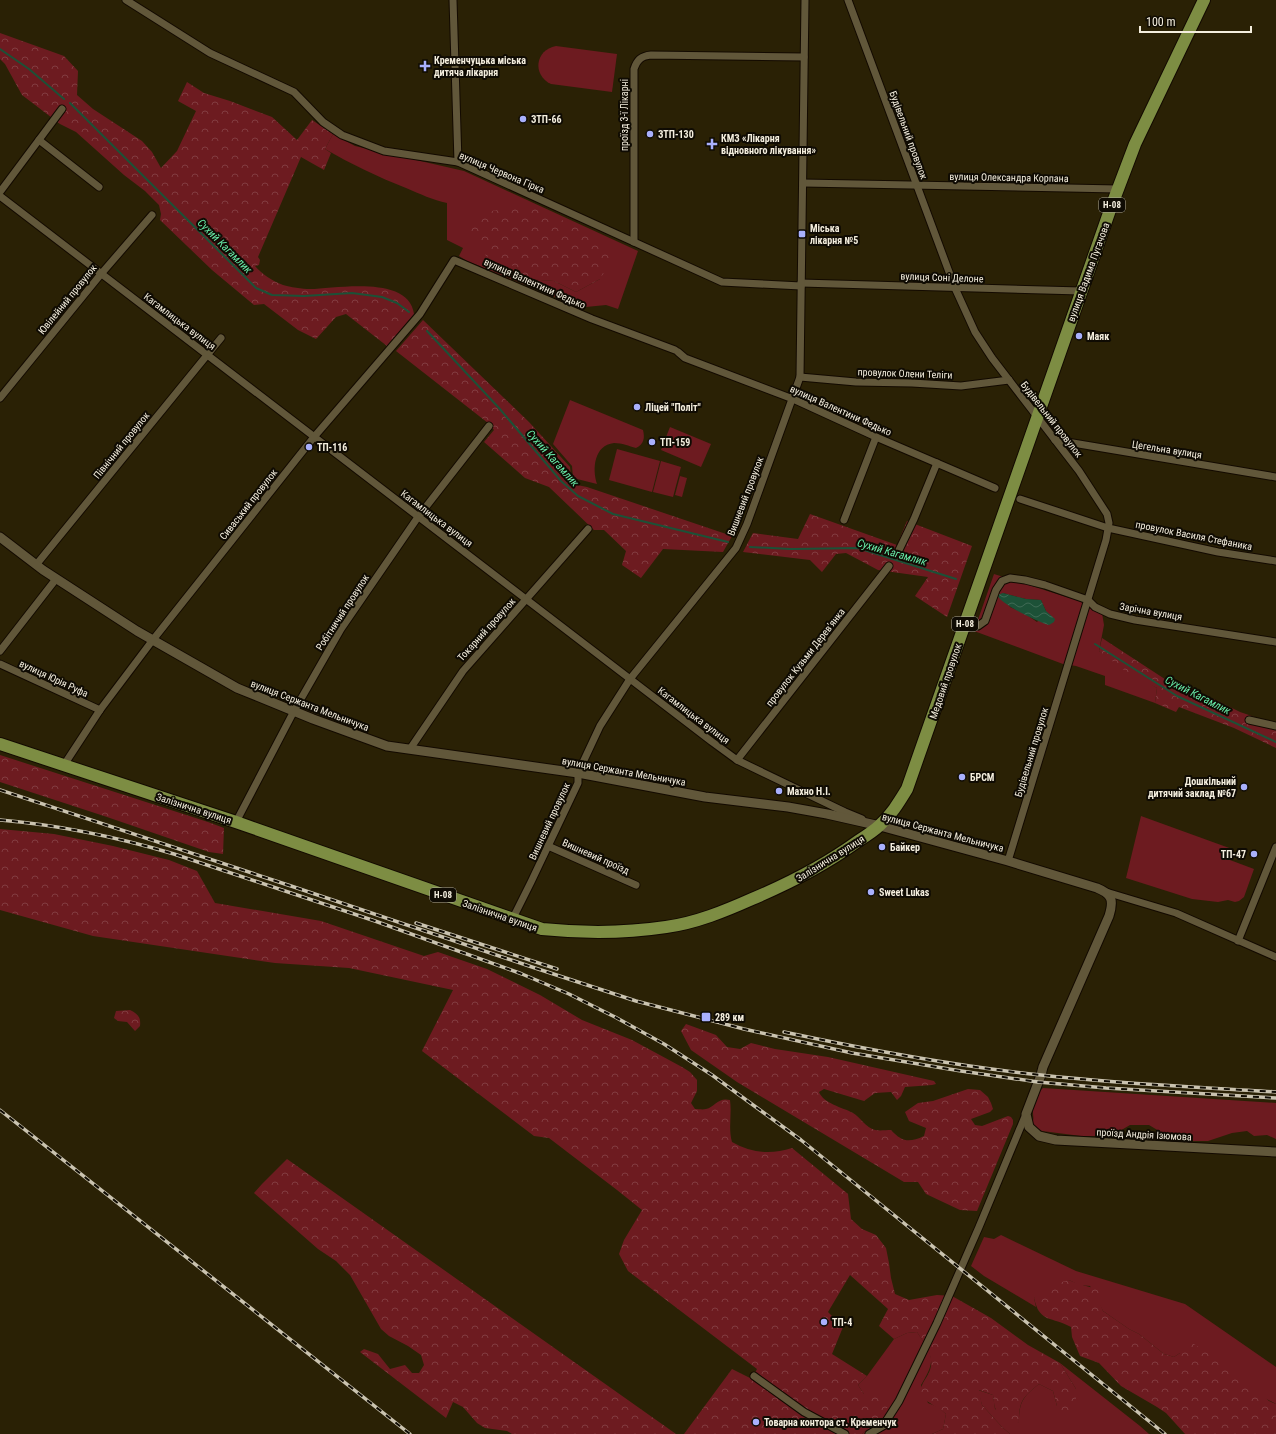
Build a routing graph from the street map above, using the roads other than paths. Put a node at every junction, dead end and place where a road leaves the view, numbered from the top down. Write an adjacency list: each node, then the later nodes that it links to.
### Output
1 (126, 0): 9 (street, вулиця Червона Гірка)
2 (452, 0): 9 (street)
3 (805, 0): 6 (street, Вишневий провулок)
4 (848, 0): 11 (street, Будівельний провулок)
5 (1204, 0): 13 (main road, вулиця Вадима Пугачова / Н-08)
6 (804, 57): 10 (street, Вишневий провулок); 17 (street, проїзд 3-ї Лікарні)
7 (62, 109): 8 (street)
8 (39, 140): 12 (street); 14 (street)
9 (458, 162): 17 (street, вулиця Червона Гірка)
10 (803, 183): 11 (street, вулиця Олександра Корпана); 20 (street, Вишневий провулок)
11 (917, 185): 13 (street, вулиця Олександра Корпана); 21 (street, Будівельний провулок)
12 (99, 187)
13 (1118, 189): 22 (main road, вулиця Вадима Пугачова / Н-08)
14 (0, 192)
15 (0, 196): 19 (street, Кагамлицька вулиця)
16 (152, 215): 19 (street, Ювілейний провулок)
17 (634, 242): 20 (street, вулиця Червона Гірка)
18 (454, 260): 28 (street, вулиця Валентини Федько); 31 (street, Сиваський провулок)
19 (101, 274): 24 (street, Кагамлицька вулиця); 27 (street, Ювілейний провулок)
20 (801, 284): 21 (street, вулиця Соні Делоне); 25 (street, Вишневий провулок)
21 (955, 288): 22 (street, вулиця Соні Делоне); 26 (street, Будівельний провулок)
22 (1082, 291): 29 (main road, вулиця Вадима Пугачова / Н-08)
23 (221, 338): 24 (street, Північний провулок)
24 (207, 355): 31 (street, Кагамлицька вулиця); 45 (street, Північний провулок)
25 (800, 377): 26 (street, провулок Олени Теліги); 28 (street, Вишневий провулок)
26 (1009, 380): 29 (street, Будівельний провулок)
27 (0, 398)
28 (793, 399): 32 (street, вулиця Валентини Федько); 55 (street, Вишневий провулок)
29 (1037, 416): 33 (street, Будівельний провулок); 50 (main road, Медовий провулок / Н-08)
30 (489, 426): 38 (street, Робітничий провулок)
31 (314, 437): 38 (street, Кагамлицька вулиця); 51 (street, Сиваський провулок)
32 (876, 437): 34 (street, вулиця Валентини Федько); 39 (street)
33 (1055, 440): 35 (street, Цегельна вулиця); 40 (street, Будівельний провулок)
34 (937, 463): 36 (street, вулиця Валентини Федько); 43 (street)
35 (1276, 477)
36 (995, 488)
37 (1020, 499): 40 (street)
38 (418, 517): 48 (street, Кагамлицька вулиця); 57 (street, Робітничий провулок)
39 (844, 520)
40 (1108, 528): 44 (street, провулок Василя Стефаника); 49 (street, Будівельний провулок)
41 (588, 529): 48 (street, Токарний провулок)
42 (0, 537): 45 (street, вулиця Сержанта Мельничука)
43 (898, 550)
44 (1276, 561)
45 (36, 565): 47 (street, вулиця Сержанта Мельничука)
46 (889, 566): 62 (street, провулок Кузьми Деревʼянка)
47 (56, 579): 51 (street, вулиця Сержанта Мельничука); 53 (street)
48 (526, 599): 55 (street, Кагамлицька вулиця); 61 (street, Токарний провулок)
49 (1088, 600): 50 (street, Зарічна вулиця); 52 (street, Зарічна вулиця); 69 (street, Будівельний провулок)
50 (963, 629): 66 (main road, Медовий провулок / Н-08)
51 (152, 641): 56 (street, Сиваський провулок); 57 (street, вулиця Сержанта Мельничука)
52 (1276, 642)
53 (0, 651)
54 (0, 664): 56 (street, вулиця Юрія Руфа)
55 (630, 679): 62 (street, Кагамлицька вулиця); 64 (street, Вишневий провулок)
56 (100, 710): 63 (street, Сиваський провулок)
57 (294, 712): 61 (street, вулиця Сержанта Мельничука); 65 (street, Робітничий провулок)
58 (1249, 720): 59 (street)
59 (1276, 726)
60 (0, 744): 63 (main road, Залізнична вулиця / Н-08)
61 (410, 749): 64 (street, вулиця Сержанта Мельничука)
62 (737, 760): 66 (street, Кагамлицька вулиця)
63 (64, 765): 65 (main road, Залізнична вулиця / Н-08)
64 (578, 773): 66 (street, вулиця Сержанта Мельничука); 67 (street, Вишневий провулок)
65 (236, 822): 72 (main road, Залізнична вулиця / Н-08)
66 (880, 826): 69 (street, вулиця Сержанта Мельничука); 72 (main road, Залізнична вулиця / Н-08)
67 (548, 846): 70 (street, Вишневий проїзд); 72 (street, Вишневий провулок)
68 (1275, 851): 73 (street)
69 (1008, 861): 71 (street, вулиця Сержанта Мельничука)
70 (636, 884)
71 (1106, 892): 73 (street, вулиця Сержанта Мельничука); 75 (street)
72 (512, 920)
73 (1238, 941): 74 (street, вулиця Сержанта Мельничука)
74 (1276, 957)
75 (1026, 1114): 76 (street, проїзд Андрія Ізюмова); 79 (street)
76 (1276, 1152)
77 (754, 1376): 78 (street)
78 (844, 1434)
79 (869, 1434)

